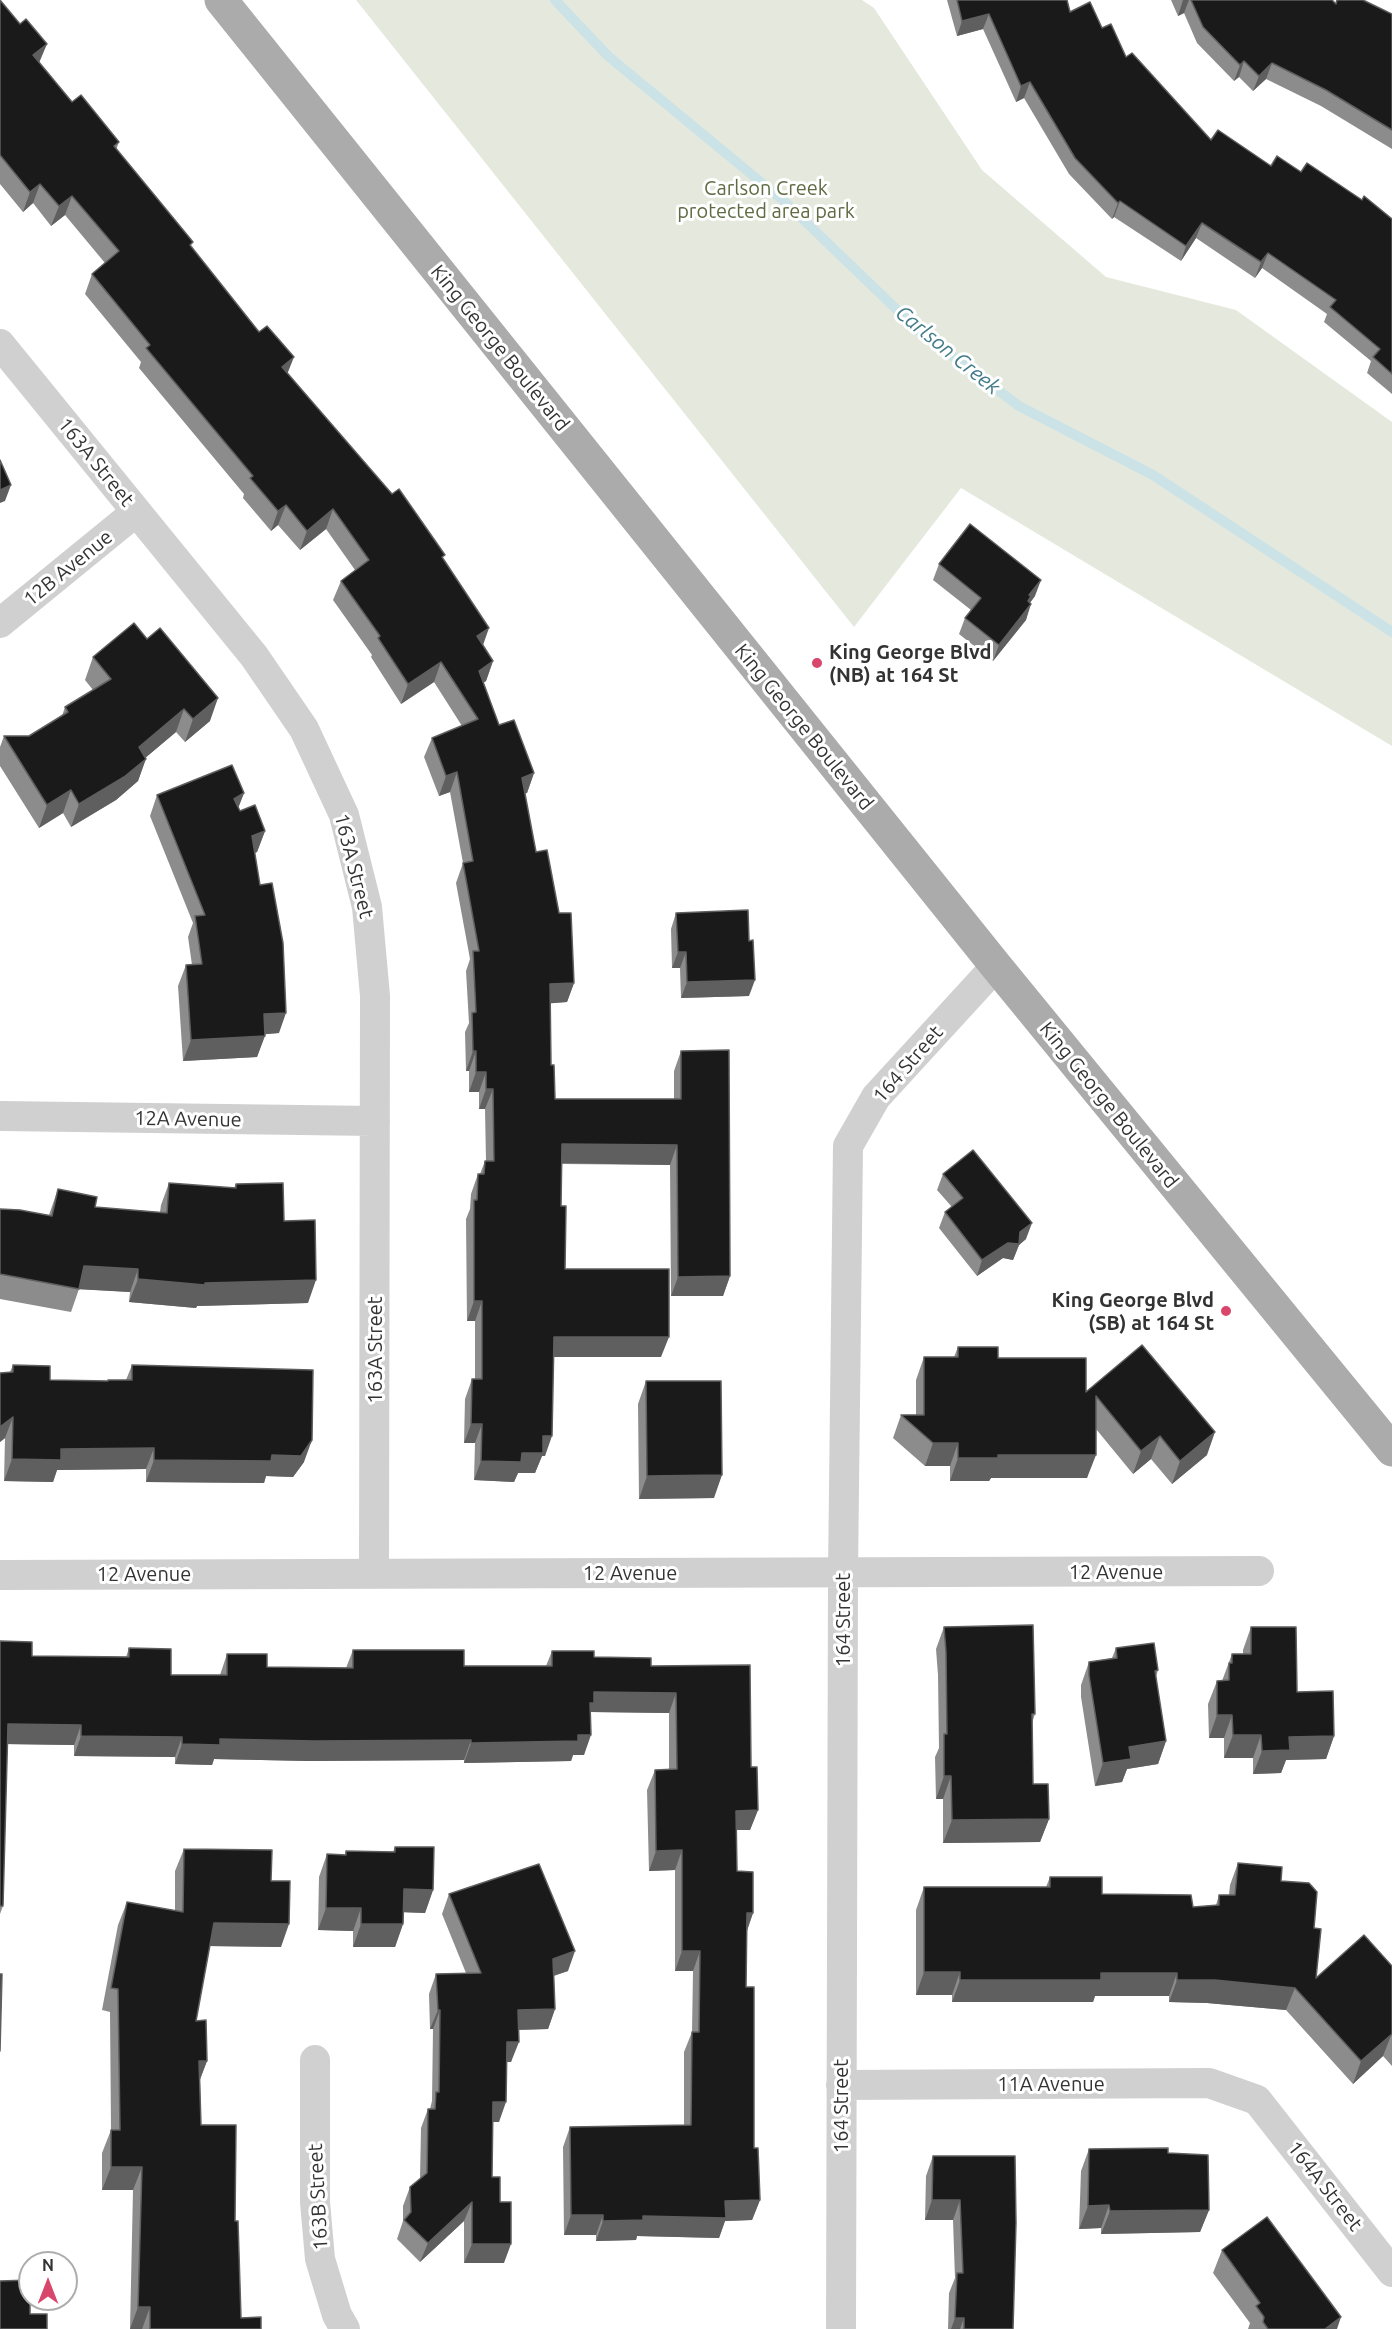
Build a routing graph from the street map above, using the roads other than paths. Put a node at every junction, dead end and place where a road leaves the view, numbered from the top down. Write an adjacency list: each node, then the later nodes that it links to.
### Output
1 (220, 0): 5 (main road, King George Boulevard)
2 (0, 345): 3 (street, 163A Street)
3 (136, 512): 4 (street, 12B Avenue); 7 (street, 163A Street)
4 (0, 623)
5 (996, 966): 8 (main road, King George Boulevard); 10 (street, 164 Street)
6 (0, 1116): 7 (street, 12A Avenue)
7 (375, 1121): 11 (street, 163A Street)
8 (1392, 1450)
9 (1259, 1571): 10 (street, 12 Avenue)
10 (843, 1573): 11 (street, 12 Avenue); 14 (street, 164 Street)
11 (374, 1574): 12 (street, 12 Avenue)
12 (0, 1575)
13 (315, 2060): 17 (street, 163B Street)
14 (842, 2085): 15 (street, 11A Avenue); 18 (street, 164 Street)
15 (1257, 2100): 16 (street, 164A Street)
16 (1392, 2272)
17 (345, 2329)
18 (841, 2329)

